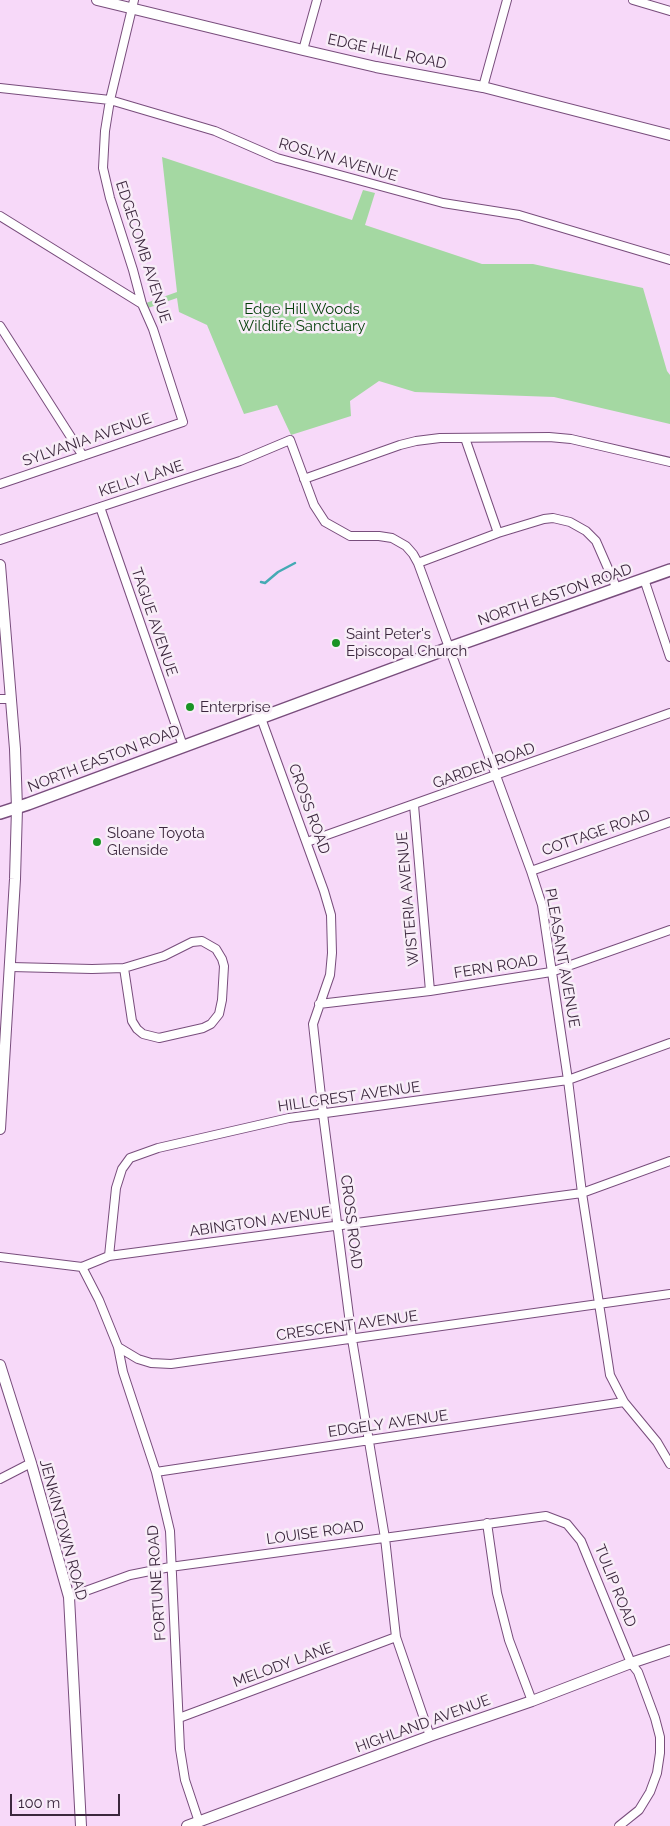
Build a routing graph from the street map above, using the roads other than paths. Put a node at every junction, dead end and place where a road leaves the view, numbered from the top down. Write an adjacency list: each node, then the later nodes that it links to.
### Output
1 (97, 0): 5 (street, EDGE HILL ROAD)
2 (317, 0): 7 (street)
3 (507, 0): 8 (street)
4 (633, 0): 6 (street)
5 (133, 4): 7 (street, EDGE HILL ROAD); 10 (street, EDGECOMB AVENUE)
6 (670, 10)
7 (303, 50): 8 (street, EDGE HILL ROAD)
8 (484, 87): 11 (street, EDGE HILL ROAD)
9 (0, 88): 10 (street, ROSLYN AVENUE)
10 (110, 100): 13 (street, ROSLYN AVENUE); 14 (street, EDGECOMB AVENUE)
11 (670, 134)
12 (0, 216): 14 (street)
13 (670, 260)
14 (142, 304): 16 (street, EDGECOMB AVENUE)
15 (0, 326): 19 (street)
16 (183, 422): 19 (street, SYLVANIA AVENUE)
17 (465, 438): 20 (street); 21 (street); 24 (street)
18 (290, 440): 21 (street, PLEASANT AVENUE); 23 (street, KELLY LANE)
19 (83, 456): 22 (street, SYLVANIA AVENUE)
20 (670, 462)
21 (304, 479): 26 (street, PLEASANT AVENUE)
22 (0, 484)
23 (100, 508): 25 (street, KELLY LANE); 37 (street, TAGUE AVENUE)
24 (498, 533): 26 (street); 30 (street)
25 (0, 540)
26 (418, 563): 31 (street, PLEASANT AVENUE)
27 (0, 565): 34 (street)
28 (670, 570): 29 (main road, NORTH EASTON ROAD)
29 (644, 579): 30 (main road, NORTH EASTON ROAD); 32 (street)
30 (617, 589): 31 (main road, NORTH EASTON ROAD)
31 (449, 648): 36 (main road, NORTH EASTON ROAD); 38 (street, PLEASANT AVENUE)
32 (670, 657)
33 (0, 699): 34 (street)
34 (11, 699): 40 (street)
35 (670, 713): 38 (street, GARDEN ROAD)
36 (261, 718): 37 (main road, NORTH EASTON ROAD); 43 (street, CROSS ROAD)
37 (182, 746): 40 (main road, NORTH EASTON ROAD)
38 (496, 776): 39 (street, GARDEN ROAD); 44 (street, PLEASANT AVENUE)
39 (414, 805): 43 (street, GARDEN ROAD); 49 (street, WISTERIA AVENUE)
40 (17, 808): 41 (main road, NORTH EASTON ROAD); 46 (street)
41 (0, 813)
42 (670, 822): 44 (street, COTTAGE ROAD)
43 (307, 842): 50 (street, CROSS ROAD)
44 (531, 871): 48 (street, PLEASANT AVENUE)
45 (670, 930): 48 (street, FERN ROAD)
46 (11, 967): 47 (street); 54 (street)
47 (124, 968): 47 (street)
48 (551, 972): 49 (street, FERN ROAD); 52 (street, PLEASANT AVENUE)
49 (430, 991): 50 (street, FERN ROAD)
50 (320, 1004): 53 (street, CROSS ROAD)
51 (670, 1043): 52 (street, HILLCREST AVENUE)
52 (568, 1080): 53 (street, HILLCREST AVENUE); 56 (street, PLEASANT AVENUE)
53 (323, 1114): 57 (street, CROSS ROAD); 58 (street, HILLCREST AVENUE)
54 (0, 1129)
55 (670, 1161): 56 (street, ABINGTON AVENUE)
56 (582, 1193): 57 (street, ABINGTON AVENUE); 62 (street, PLEASANT AVENUE)
57 (338, 1225): 58 (street, ABINGTON AVENUE); 63 (street, CROSS ROAD)
58 (109, 1256): 60 (street, ABINGTON AVENUE)
59 (0, 1257): 60 (street, ABINGTON AVENUE)
60 (82, 1267): 64 (street)
61 (670, 1294): 62 (street, CRESCENT AVENUE)
62 (599, 1305): 63 (street, CRESCENT AVENUE); 66 (street, PLEASANT AVENUE)
63 (352, 1339): 64 (street, CRESCENT AVENUE); 67 (street, CROSS ROAD)
64 (118, 1347): 70 (street, FORTUNE ROAD)
65 (0, 1365): 68 (street, JENKINTOWN ROAD)
66 (624, 1402): 67 (street, EDGELY AVENUE); 69 (street, PLEASANT AVENUE)
67 (368, 1441): 70 (street, EDGELY AVENUE); 74 (street, CROSS ROAD)
68 (30, 1463): 71 (street); 76 (street, JENKINTOWN ROAD)
69 (670, 1464)
70 (156, 1472): 75 (street, FORTUNE ROAD)
71 (0, 1479)
72 (487, 1523): 73 (street, LOUISE ROAD); 74 (street, LOUISE ROAD); 80 (street)
73 (567, 1524): 79 (street, TULIP ROAD)
74 (385, 1538): 75 (street, LOUISE ROAD); 77 (street, CROSS ROAD)
75 (170, 1567): 76 (street, LOUISE ROAD); 81 (street, FORTUNE ROAD)
76 (69, 1597): 84 (street, JENKINTOWN ROAD)
77 (396, 1637): 81 (street, MELODY LANE); 82 (street, CROSS ROAD)
78 (670, 1650): 79 (street, HIGHLAND AVENUE)
79 (631, 1663): 80 (street, HIGHLAND AVENUE); 86 (street, TULIP ROAD)
80 (532, 1701): 82 (street, HIGHLAND AVENUE)
81 (179, 1718): 83 (street, FORTUNE ROAD)
82 (430, 1736): 83 (street, HIGHLAND AVENUE)
83 (199, 1822): 85 (street, HIGHLAND AVENUE)
84 (82, 1826)
85 (187, 1826)
86 (619, 1826)

